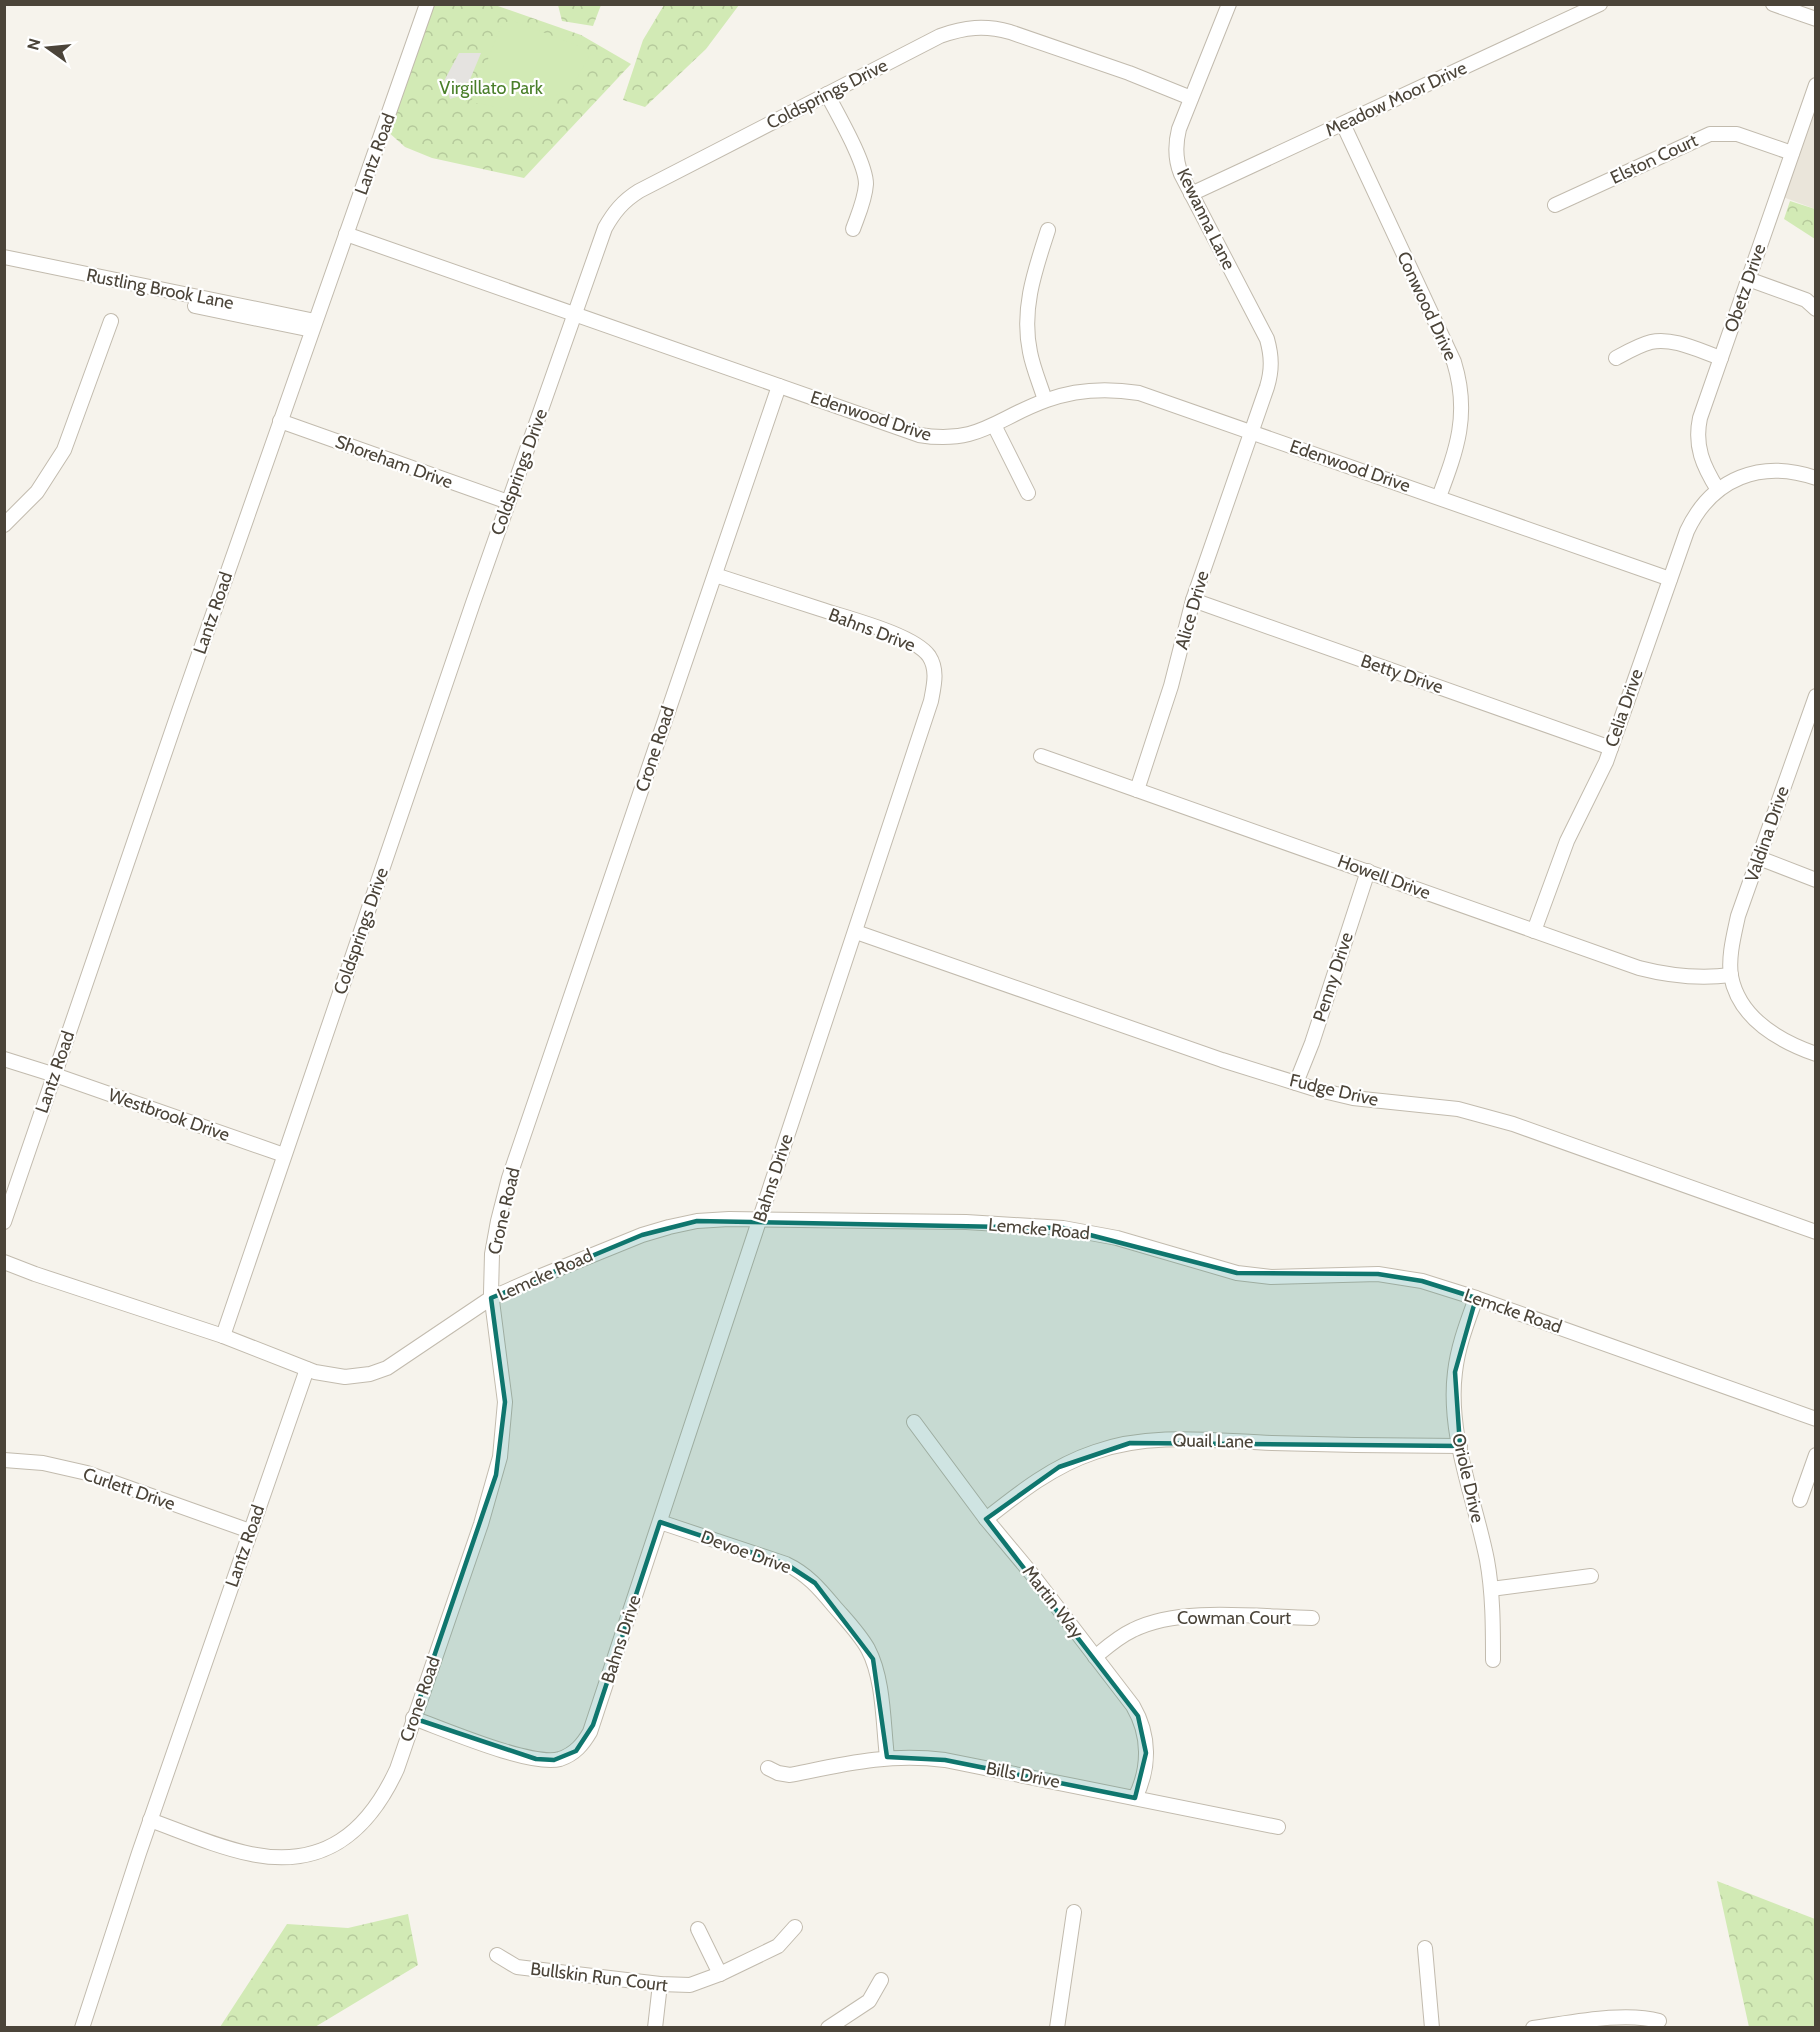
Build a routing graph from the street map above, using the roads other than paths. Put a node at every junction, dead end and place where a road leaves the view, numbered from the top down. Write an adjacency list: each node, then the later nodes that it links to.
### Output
1 (427, 4): 15 (street, Lantz Road)
2 (1229, 4): 8 (street, Kewanna Lane)
3 (1600, 4): 9 (street, Meadow Moor Drive)
4 (1773, 4): 5 (street)
5 (1815, 19)
6 (1815, 85): 10 (street, Obetz Drive)
7 (827, 94): 8 (street, Coldsprings Drive); 13 (street); 20 (street, Coldsprings Drive)
8 (1191, 98): 11 (street, Kewanna Lane)
9 (1343, 124): 11 (street, Meadow Moor Drive); 33 (street, Conwood Drive)
10 (1792, 153): 12 (street, Elston Court); 18 (street, Obetz Drive)
11 (1191, 194): 29 (street, Kewanna Lane)
12 (1555, 205)
13 (853, 229)
14 (1048, 230): 26 (street)
15 (346, 234): 20 (street, Edenwood Drive); 22 (street, Lantz Road)
16 (4, 258): 22 (street, Rustling Brook Lane)
17 (4, 267): 22 (street, Rustling Brook Lane)
18 (1748, 279): 19 (street); 24 (street, Obetz Drive)
19 (1815, 309)
20 (575, 314): 25 (street, Edenwood Drive); 34 (street, Coldsprings Drive)
21 (111, 321): 35 (street)
22 (314, 325): 27 (street, Lantz Road)
23 (1616, 358): 24 (street)
24 (1721, 358): 31 (street, Obetz Drive)
25 (779, 386): 28 (street, Edenwood Drive); 36 (street, Crone Road)
26 (1045, 400): 28 (street, Edenwood Drive); 29 (street, Edenwood Drive)
27 (280, 421): 34 (street, Shoreham Drive); 51 (street, Lantz Road)
28 (994, 425): 32 (street)
29 (1251, 431): 33 (street, Edenwood Drive); 38 (street, Alice Drive)
30 (1815, 478): 31 (street, Celia Drive)
31 (1718, 490): 37 (street, Celia Drive)
32 (1028, 493)
33 (1439, 497): 37 (street, Edenwood Drive)
34 (508, 501): 53 (street, Coldsprings Drive)
35 (4, 525)
36 (715, 575): 47 (street, Bahns Drive); 58 (street, Crone Road)
37 (1670, 579): 40 (street, Celia Drive)
38 (1193, 600): 40 (street, Betty Drive); 42 (street, Alice Drive)
39 (1815, 696): 43 (street, Valdina Drive)
40 (1611, 748): 46 (street, Celia Drive)
41 (1041, 756): 42 (street, Howell Drive)
42 (1137, 790): 44 (street, Howell Drive)
43 (1759, 858): 45 (street); 48 (street, Valdina Drive)
44 (1368, 871): 46 (street, Howell Drive); 52 (street, Penny Drive)
45 (1815, 879)
46 (1534, 931): 48 (street, Howell Drive)
47 (856, 932): 52 (street, Fudge Drive); 54 (street, Bahns Drive)
48 (1731, 975): 49 (street)
49 (1815, 1054)
50 (4, 1059): 51 (street, Westbrook Drive)
51 (55, 1075): 53 (street, Westbrook Drive); 55 (street, Lantz Road)
52 (1296, 1083): 56 (street, Fudge Drive)
53 (284, 1155): 60 (street, Coldsprings Drive)
54 (760, 1220): 58 (street, Lemcke Road); 59 (street, Lemcke Road); 69 (street, Bahns Drive)
55 (4, 1222)
56 (1815, 1232)
57 (4, 1262): 60 (street)
58 (491, 1298): 61 (street, Lemcke Road); 76 (street, Crone Road)
59 (1476, 1298): 62 (street, Lemcke Road); 64 (street, Oriole Drive)
60 (223, 1336): 61 (street)
61 (307, 1369): 70 (street, Lantz Road)
62 (1815, 1419)
63 (914, 1422): 68 (street, Martin Way)
64 (1460, 1446): 68 (street, Quail Lane); 72 (street, Oriole Drive)
65 (1815, 1455): 67 (street)
66 (4, 1460): 70 (street, Curlett Drive)
67 (1800, 1500)
68 (986, 1519): 74 (street, Martin Way)
69 (660, 1522): 76 (street, Bahns Drive); 77 (street, Devoe Drive)
70 (250, 1531): 80 (street, Lantz Road)
71 (1592, 1576): 72 (street)
72 (1491, 1589): 75 (street, Oriole Drive)
73 (1312, 1618): 74 (street, Cowman Court)
74 (1095, 1657): 79 (street, Martin Way)
75 (1493, 1660)
76 (413, 1718): 80 (street, Crone Road)
77 (887, 1757): 78 (street, Bills Drive); 79 (street, Bills Drive)
78 (768, 1768)
79 (1135, 1798): 81 (street, Bills Drive)
80 (150, 1820): 91 (street, Lantz Road)
81 (1278, 1827)
82 (1074, 1912): 94 (street)
83 (795, 1927): 87 (street, Bullskin Run Court)
84 (698, 1929): 87 (street)
85 (1425, 1948): 95 (street)
86 (497, 1954): 89 (street, Bullskin Run Court)
87 (720, 1974): 89 (street, Bullskin Run Court)
88 (881, 1980): 93 (street)
89 (660, 1984): 92 (street)
90 (1659, 2021): 96 (street)
91 (82, 2028)
92 (655, 2028)
93 (828, 2028)
94 (1057, 2028)
95 (1432, 2028)
96 (1533, 2028)

